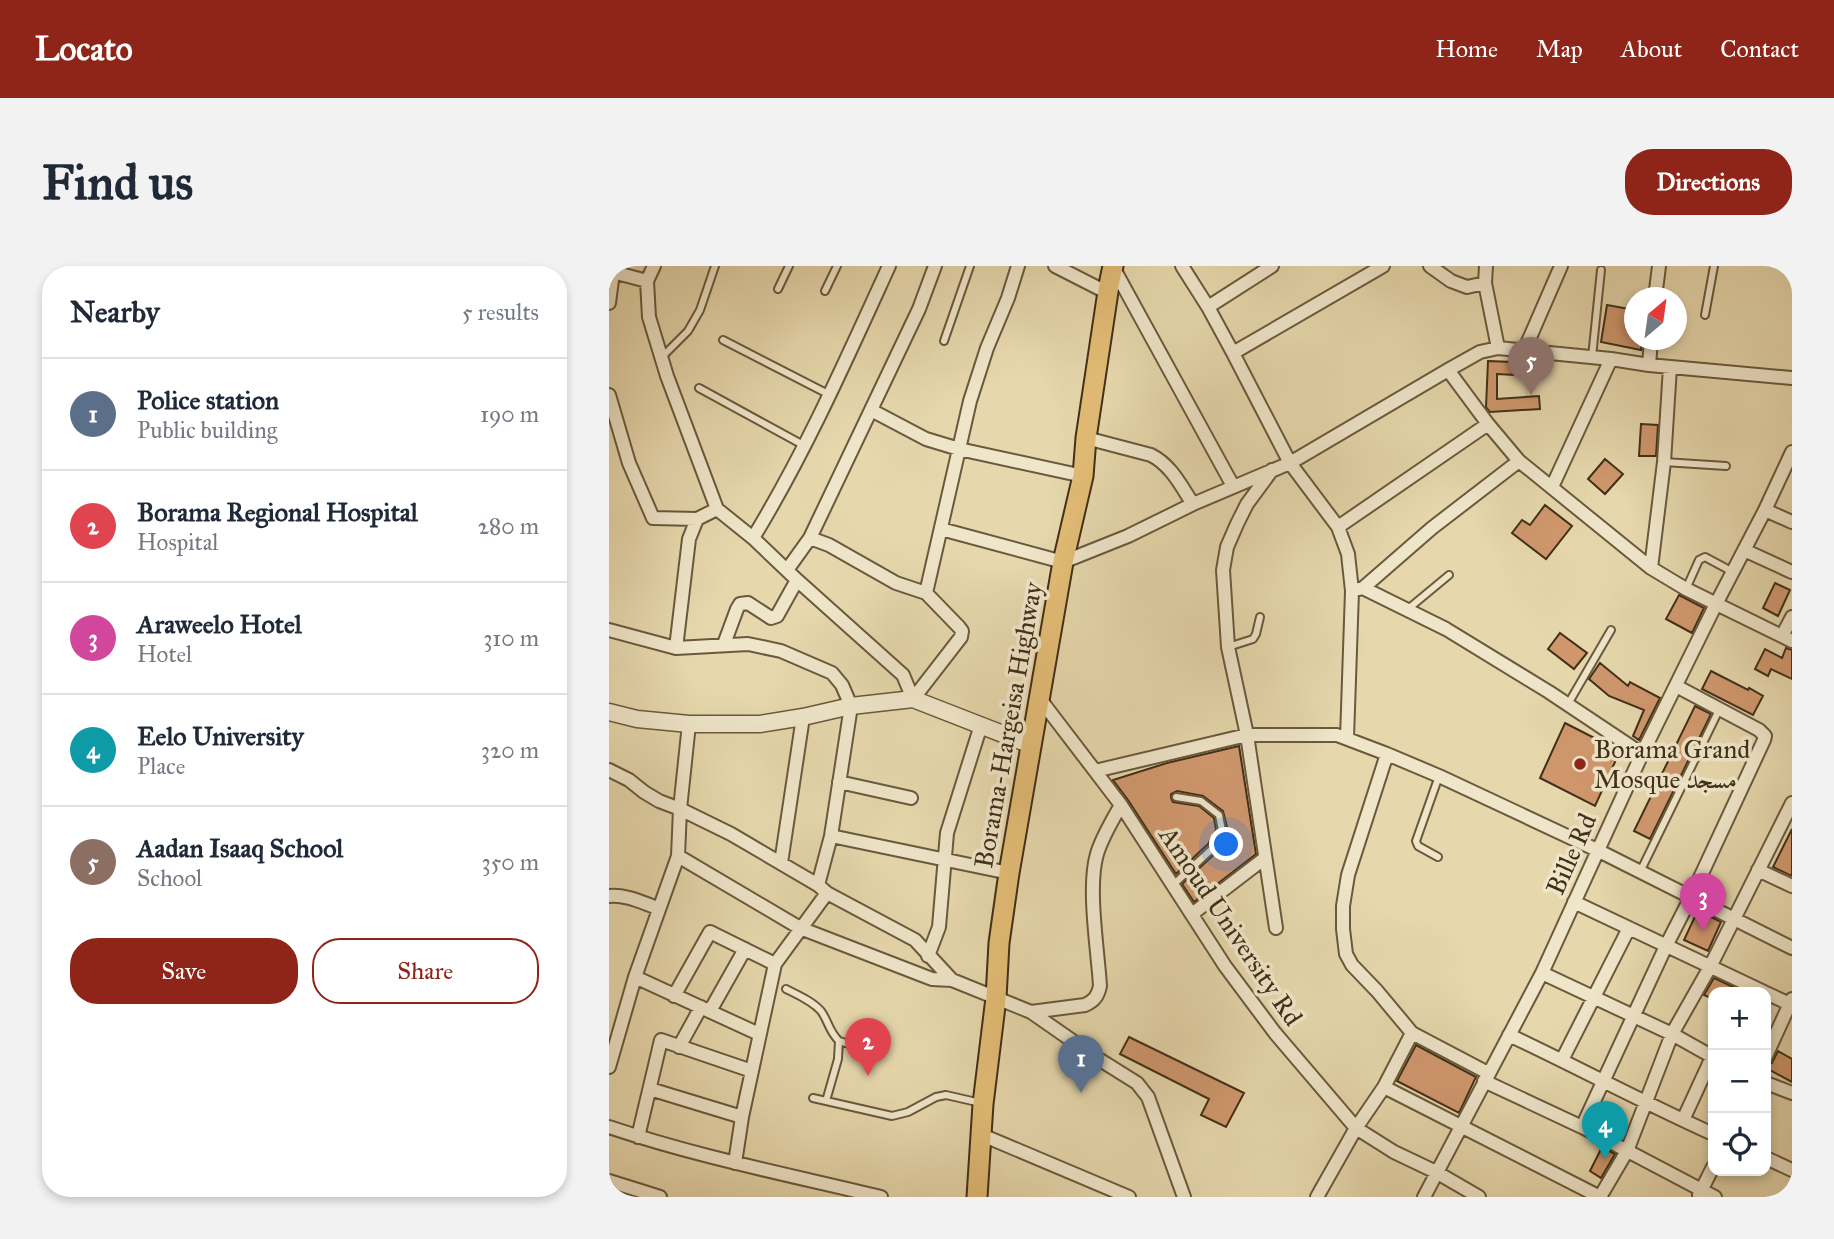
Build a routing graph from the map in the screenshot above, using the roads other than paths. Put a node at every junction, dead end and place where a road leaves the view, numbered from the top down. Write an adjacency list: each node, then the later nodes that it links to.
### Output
1 (654, 266): 21 (street)
2 (715, 266): 36 (lane)
3 (789, 266): 24 (lane)
4 (837, 266): 25 (lane)
5 (890, 266): 45 (street)
6 (935, 266): 46 (street)
7 (970, 266): 31 (lane)
8 (1018, 266): 50 (street)
9 (1055, 266): 26 (street)
10 (1113, 266): 26 (highway, Borama-Hargeisa Highway); 59 (street)
11 (1182, 266): 28 (street)
12 (1272, 266): 28 (street)
13 (1383, 266): 35 (street)
14 (1430, 266): 22 (street)
15 (1486, 266): 22 (street)
16 (1561, 266): 34 (street)
17 (1658, 266): 23 (street)
18 (1714, 266): 29 (lane)
19 (1601, 270): 37 (lane)
20 (611, 271): 21 (street); 27 (street)
21 (647, 281): 36 (street)
22 (1485, 283): 32 (street)
23 (1656, 287)
24 (778, 289)
25 (825, 292)
26 (1108, 293): 48 (highway, Borama-Hargeisa Highway)
27 (609, 303)
28 (1208, 307): 35 (street)
29 (1705, 315)
30 (723, 340): 45 (lane)
31 (944, 341)
32 (1498, 348): 34 (street); 41 (street)
33 (1650, 350): 39 (street)
34 (1524, 351): 37 (street)
35 (1233, 353): 54 (street)
36 (661, 357): 62 (street)
37 (1592, 357): 38 (street)
38 (1611, 359): 39 (street); 60 (street)
39 (1649, 365): 40 (street)
40 (1670, 367): 42 (street); 53 (street)
41 (1448, 370): 47 (street); 54 (street)
42 (1792, 378)
43 (699, 388): 49 (lane)
44 (609, 395): 64 (street)
45 (830, 395): 49 (street)
46 (871, 410): 50 (street); 69 (street)
47 (1488, 424): 52 (street); 66 (street)
48 (1086, 438): 58 (highway, Borama-Hargeisa Highway); 61 (street)
49 (805, 446): 68 (street)
50 (959, 449): 58 (street); 67 (street)
51 (1792, 452): 56 (street, Bille Rd)
52 (1519, 461): 60 (street); 78 (street)
53 (1664, 462): 55 (lane); 72 (street)
54 (1290, 463): 57 (street); 66 (street)
55 (1726, 466)
56 (1788, 469): 63 (street, Bille Rd)
57 (1273, 470): 59 (street); 89 (street)
58 (1083, 476): 71 (highway, Borama-Hargeisa Highway)
59 (1233, 486): 61 (street)
60 (1552, 487): 72 (street)
61 (1193, 504): 71 (street)
62 (717, 509): 64 (street); 68 (street)
63 (1765, 510): 65 (street); 70 (street, Bille Rd)
64 (697, 519): 90 (street)
65 (1792, 522)
66 (1338, 527): 78 (street)
67 (941, 529): 71 (street); 80 (street)
68 (753, 538): 73 (street)
69 (810, 538): 73 (street); 80 (street)
70 (1744, 550): 74 (street, Bille Rd); 75 (street)
71 (1063, 562): 93 (highway, Borama-Hargeisa Highway)
72 (1651, 568): 79 (street)
73 (787, 570): 77 (street)
74 (1734, 572): 79 (lane); 81 (street, Bille Rd)
75 (1792, 572)
76 (1449, 575): 82 (lane)
77 (797, 580): 88 (street); 92 (street)
78 (1358, 589): 82 (street); 102 (street)
79 (1686, 589): 81 (street)
80 (926, 593): 92 (street)
81 (1716, 604): 87 (street); 91 (street, Bille Rd)
82 (1407, 610): 94 (street)
83 (1260, 617): 89 (lane)
84 (1792, 617): 87 (street)
85 (609, 630): 90 (street)
86 (1611, 630): 94 (lane)
87 (1787, 639)
88 (724, 644): 90 (street); 95 (street)
89 (1228, 646): 101 (street)
90 (676, 648)
91 (1677, 685): 96 (street); 105 (street, Bille Rd)
92 (913, 699): 95 (street); 100 (street)
93 (1040, 699): 103 (highway, Borama-Hargeisa Highway); 107 (street, Amoud University Rd)
94 (1567, 705): 105 (street)
95 (851, 706): 98 (street); 109 (street)
96 (1720, 708): 123 (lane); 129 (street)
97 (609, 712): 99 (street)
98 (803, 717): 99 (street); 121 (street)
99 (689, 724): 114 (street)
100 (981, 726): 103 (street); 120 (street)
101 (1247, 734): 102 (street); 107 (street); 119 (street)
102 (1347, 738): 104 (street)
103 (1031, 745): 124 (highway, Borama-Hargeisa Highway)
104 (1387, 754): 108 (street); 156 (street)
105 (1642, 754): 116 (street, Bille Rd)
106 (609, 769): 114 (street)
107 (1095, 771): 113 (street, Amoud University Rd)
108 (1439, 776): 116 (street); 118 (lane)
109 (839, 782): 111 (street); 115 (street)
110 (1176, 797): 125 (lane)
111 (911, 798)
112 (1792, 803): 122 (street)
113 (1121, 805): 125 (street, Amoud University Rd); 154 (street)
114 (680, 809): 117 (street); 121 (street)
115 (831, 836): 120 (street); 127 (street)
116 (1597, 850): 123 (street); 130 (street, Bille Rd)
117 (678, 856): 131 (street); 134 (street)
118 (1438, 857)
119 (1265, 858): 132 (street); 135 (street)
120 (944, 861): 124 (street); 140 (street)
121 (781, 863): 127 (street)
122 (1758, 870): 126 (street); 133 (street)
123 (1640, 872): 129 (street)
124 (1009, 873): 151 (highway, Borama-Hargeisa Highway)
125 (1173, 885): 132 (street, Amoud University Rd)
126 (1792, 887)
127 (822, 889): 134 (street); 140 (street)
128 (609, 896): 131 (street)
129 (1691, 897): 133 (street); 137 (street)
130 (1574, 902): 136 (street); 143 (street, Bille Rd)
131 (658, 908): 144 (street)
132 (1192, 914): 184 (street, Amoud University Rd)
133 (1733, 919): 138 (street); 142 (street)
134 (800, 928): 141 (street); 145 (street)
135 (1276, 928)
136 (1629, 928): 137 (street); 150 (street)
137 (1666, 946): 142 (street); 155 (street)
138 (1792, 948)
139 (745, 949): 141 (street); 149 (street); 153 (street)
140 (928, 956): 145 (street)
141 (775, 964): 157 (street)
142 (1710, 967): 146 (street); 158 (street)
143 (1542, 973): 150 (street); 159 (street, Bille Rd)
144 (635, 977): 149 (street); 166 (street)
145 (952, 980): 151 (street)
146 (1752, 987)
147 (786, 989): 160 (lane)
148 (1771, 995): 152 (street)
149 (674, 996): 153 (street)
150 (1595, 996): 155 (street); 165 (street)
151 (996, 998): 154 (street); 178 (highway, Borama-Hargeisa Highway)
152 (1791, 1003): 163 (street)
153 (705, 1009): 157 (street); 161 (street)
154 (1031, 1012): 201 (street)
155 (1634, 1016): 158 (street); 170 (street)
156 (1412, 1033): 169 (street); 172 (street)
157 (759, 1034): 168 (street)
158 (1672, 1034): 164 (street); 177 (street)
159 (1509, 1035): 165 (street); 169 (street, Bille Rd)
160 (839, 1041): 162 (lane); 176 (lane)
161 (679, 1046): 168 (street); 173 (street)
162 (856, 1046)
163 (1769, 1050)
164 (1708, 1053)
165 (1562, 1060): 170 (street)
166 (609, 1067)
167 (1708, 1067): 180 (street)
168 (752, 1071): 179 (street)
169 (1486, 1077): 181 (street, Bille Rd); 182 (street)
170 (1604, 1082): 177 (street); 182 (street)
171 (1771, 1085): 174 (street)
172 (1384, 1087): 181 (street); 184 (street)
173 (650, 1088): 179 (street); 187 (street)
174 (1792, 1093)
175 (813, 1098): 176 (lane)
176 (826, 1101): 178 (lane)
177 (1644, 1103): 180 (street); 188 (street)
178 (983, 1104): 186 (highway, Borama-Hargeisa Highway)
179 (742, 1117): 190 (street)
180 (1683, 1120): 185 (street)
181 (1460, 1126): 192 (street, Bille Rd); 205 (street)
182 (1582, 1127): 188 (street)
183 (609, 1128): 187 (street)
184 (1356, 1128): 192 (street, Amoud University Rd); 202 (street)
185 (1708, 1132)
186 (982, 1135): 199 (highway, Borama-Hargeisa Highway); 200 (street)
187 (638, 1137): 190 (street)
188 (1627, 1151): 196 (street); 205 (street)
189 (1771, 1160): 191 (street)
190 (735, 1163): 195 (street)
191 (1792, 1170)
192 (1436, 1172): 203 (street, Bille Rd); 204 (street, Amoud University Rd)
193 (1709, 1176): 196 (street)
194 (609, 1181): 197 (street)
195 (842, 1192): 198 (street)
196 (1700, 1194): 206 (street)
197 (660, 1197)
198 (880, 1197)
199 (977, 1197)
200 (1129, 1197)
201 (1184, 1197)
202 (1317, 1197)
203 (1424, 1197)
204 (1479, 1197)
205 (1600, 1197)
206 (1715, 1197)

